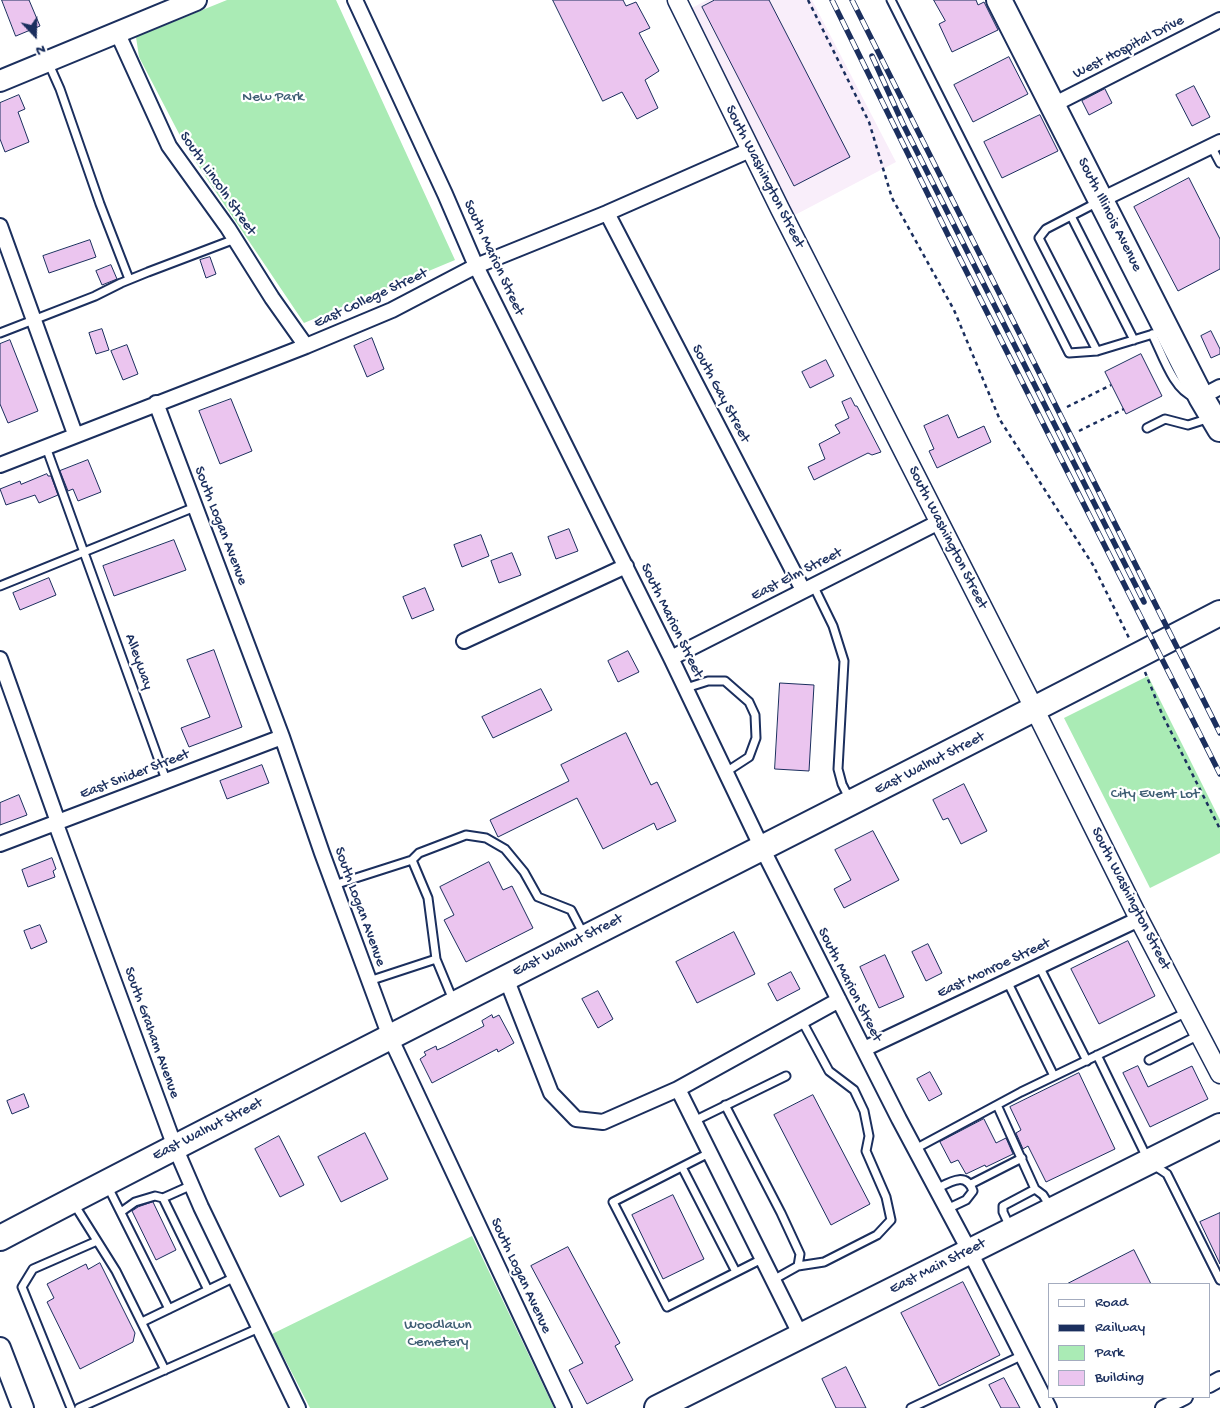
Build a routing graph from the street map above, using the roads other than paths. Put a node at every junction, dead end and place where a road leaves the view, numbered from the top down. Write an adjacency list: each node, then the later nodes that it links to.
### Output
1 (196, 0): 7 (main road)
2 (355, 0): 19 (street, South Marion Street)
3 (677, 0): 12 (street, South Washington Street)
4 (891, 0): 26 (lane)
5 (999, 0): 10 (highway, South Illinois Avenue)
6 (1220, 20): 10 (street, West Hospital Drive)
7 (117, 32): 8 (main road); 18 (street, South Lincoln Street)
8 (48, 61): 9 (main road); 20 (lane)
9 (0, 81)
10 (1053, 105): 14 (highway, South Illinois Avenue)
11 (1216, 144): 13 (lane); 14 (street)
12 (750, 150): 15 (street, East College Street); 34 (street, South Washington Street)
13 (1220, 163)
14 (1102, 200): 16 (lane); 22 (highway, South Illinois Avenue)
15 (607, 213): 19 (street, East College Street); 38 (street, South Gay Street)
16 (1071, 216): 24 (lane); 26 (lane)
17 (0, 226): 21 (street)
18 (235, 239): 20 (lane); 25 (street, South Lincoln Street)
19 (476, 266): 25 (street, East College Street); 36 (street, South Marion Street)
20 (129, 279): 21 (lane)
21 (34, 319): 23 (lane); 30 (street)
22 (1160, 332): 24 (lane); 28 (highway, South Illinois Avenue)
23 (0, 333)
24 (1134, 340): 26 (lane)
25 (306, 346): 27 (street, East College Street)
26 (1097, 351)
27 (156, 403): 30 (street, East College Street); 33 (street, South Logan Avenue)
28 (1214, 408): 29 (lane)
29 (1147, 428)
30 (75, 434): 31 (street, East College Street)
31 (46, 446): 32 (street, East College Street); 35 (lane, Alleyway)
32 (0, 465)
33 (196, 507): 35 (lane); 45 (street, South Logan Avenue)
34 (939, 522): 38 (street, East Elm Street); 44 (street, South Washington Street)
35 (84, 552): 37 (lane); 47 (lane, Alleyway)
36 (626, 566): 40 (street); 41 (street, South Marion Street)
37 (0, 586)
38 (808, 587): 41 (street, East Elm Street); 48 (lane)
39 (1220, 613): 44 (highway, East Walnut Street)
40 (464, 641)
41 (671, 658): 43 (street, South Marion Street)
42 (0, 659): 49 (street, South Graham Avenue)
43 (686, 688): 46 (street, South Marion Street); 46 (lane)
44 (1035, 710): 48 (highway, East Walnut Street); 54 (street, South Washington Street)
45 (282, 738): 47 (street, East Snider Street); 53 (street, South Logan Avenue)
46 (726, 772): 51 (street, South Marion Street)
47 (166, 780): 49 (street, East Snider Street)
48 (852, 803): 51 (highway, East Walnut Street)
49 (58, 822): 50 (street, East Snider Street); 79 (street, South Graham Avenue)
50 (0, 844)
51 (762, 848): 55 (highway, East Walnut Street); 61 (street, South Marion Street)
52 (412, 860): 53 (lane); 55 (lane); 56 (lane)
53 (334, 885): 59 (street, South Logan Avenue)
54 (1139, 919): 57 (street, East Monroe Street); 63 (street, South Washington Street)
55 (586, 937): 58 (highway, East Walnut Street)
56 (436, 959): 59 (lane); 62 (lane)
57 (1039, 966): 60 (street, East Monroe Street); 70 (lane)
58 (506, 978): 62 (highway, East Walnut Street); 74 (street)
59 (369, 980): 66 (street, South Logan Avenue)
60 (1007, 981): 67 (street, East Monroe Street); 73 (lane)
61 (839, 1000): 64 (street); 67 (street, South Marion Street)
62 (455, 1004): 66 (highway, East Walnut Street)
63 (1187, 1012): 65 (street, South Washington Street); 68 (lane)
64 (802, 1021): 74 (street); 100 (lane)
65 (1200, 1035): 69 (lane); 71 (street, South Washington Street)
66 (390, 1037): 79 (highway, East Walnut Street); 118 (street, South Logan Avenue)
67 (864, 1049): 80 (street, South Marion Street)
68 (1098, 1055): 70 (lane); 83 (lane)
69 (1149, 1060)
70 (1087, 1061): 73 (lane)
71 (1220, 1074)
72 (786, 1076): 75 (lane)
73 (1054, 1076): 76 (lane)
74 (678, 1090): 77 (street)
75 (725, 1105): 77 (lane); 100 (lane)
76 (997, 1105): 80 (lane); 82 (lane)
77 (694, 1121): 81 (street)
78 (1220, 1126): 83 (highway, East Main Street)
79 (175, 1147): 85 (highway, East Walnut Street); 87 (street, South Graham Avenue)
80 (915, 1149): 88 (street, South Marion Street)
81 (709, 1153): 84 (lane); 99 (street)
82 (1022, 1158): 86 (lane); 89 (lane)
83 (1149, 1162): 93 (highway, East Main Street); 104 (lane)
84 (682, 1167): 101 (lane); 101 (lane)
85 (106, 1183): 91 (highway, East Walnut Street); 94 (lane)
86 (971, 1184): 88 (lane); 92 (lane)
87 (192, 1185): 90 (lane); 102 (street, South Graham Avenue)
88 (936, 1189): 92 (street, South Marion Street)
89 (1035, 1189): 93 (lane); 95 (lane)
90 (159, 1198): 94 (lane); 105 (lane)
91 (72, 1200): 96 (highway, East Walnut Street); 97 (lane)
92 (947, 1209): 98 (street, South Marion Street)
93 (1052, 1210): 95 (highway, East Main Street)
94 (121, 1212): 106 (lane)
95 (1011, 1231): 98 (highway, East Main Street)
96 (0, 1238)
97 (97, 1241): 107 (lane); 115 (lane)
98 (970, 1252): 109 (highway, East Main Street); 111 (street, South Marion Street)
99 (762, 1259): 101 (lane); 103 (street)
100 (798, 1266): 103 (lane)
101 (736, 1272)
102 (235, 1277): 105 (lane); 108 (street, South Graham Avenue)
103 (773, 1280): 109 (street)
104 (1220, 1280)
105 (208, 1290): 106 (lane)
106 (169, 1309): 107 (lane)
107 (142, 1322): 112 (lane)
108 (259, 1328): 112 (lane); 117 (street, South Graham Avenue)
109 (800, 1336): 119 (highway, East Main Street)
110 (0, 1348): 114 (main road)
111 (1022, 1355): 120 (lane); 121 (street, South Marion Street)
112 (165, 1370): 116 (lane)
113 (1183, 1398): 122 (street)
114 (23, 1408)
115 (71, 1408)
116 (79, 1408)
117 (298, 1408)
118 (564, 1408)
119 (657, 1408)
120 (911, 1408)
121 (1048, 1408)
122 (1162, 1408)

